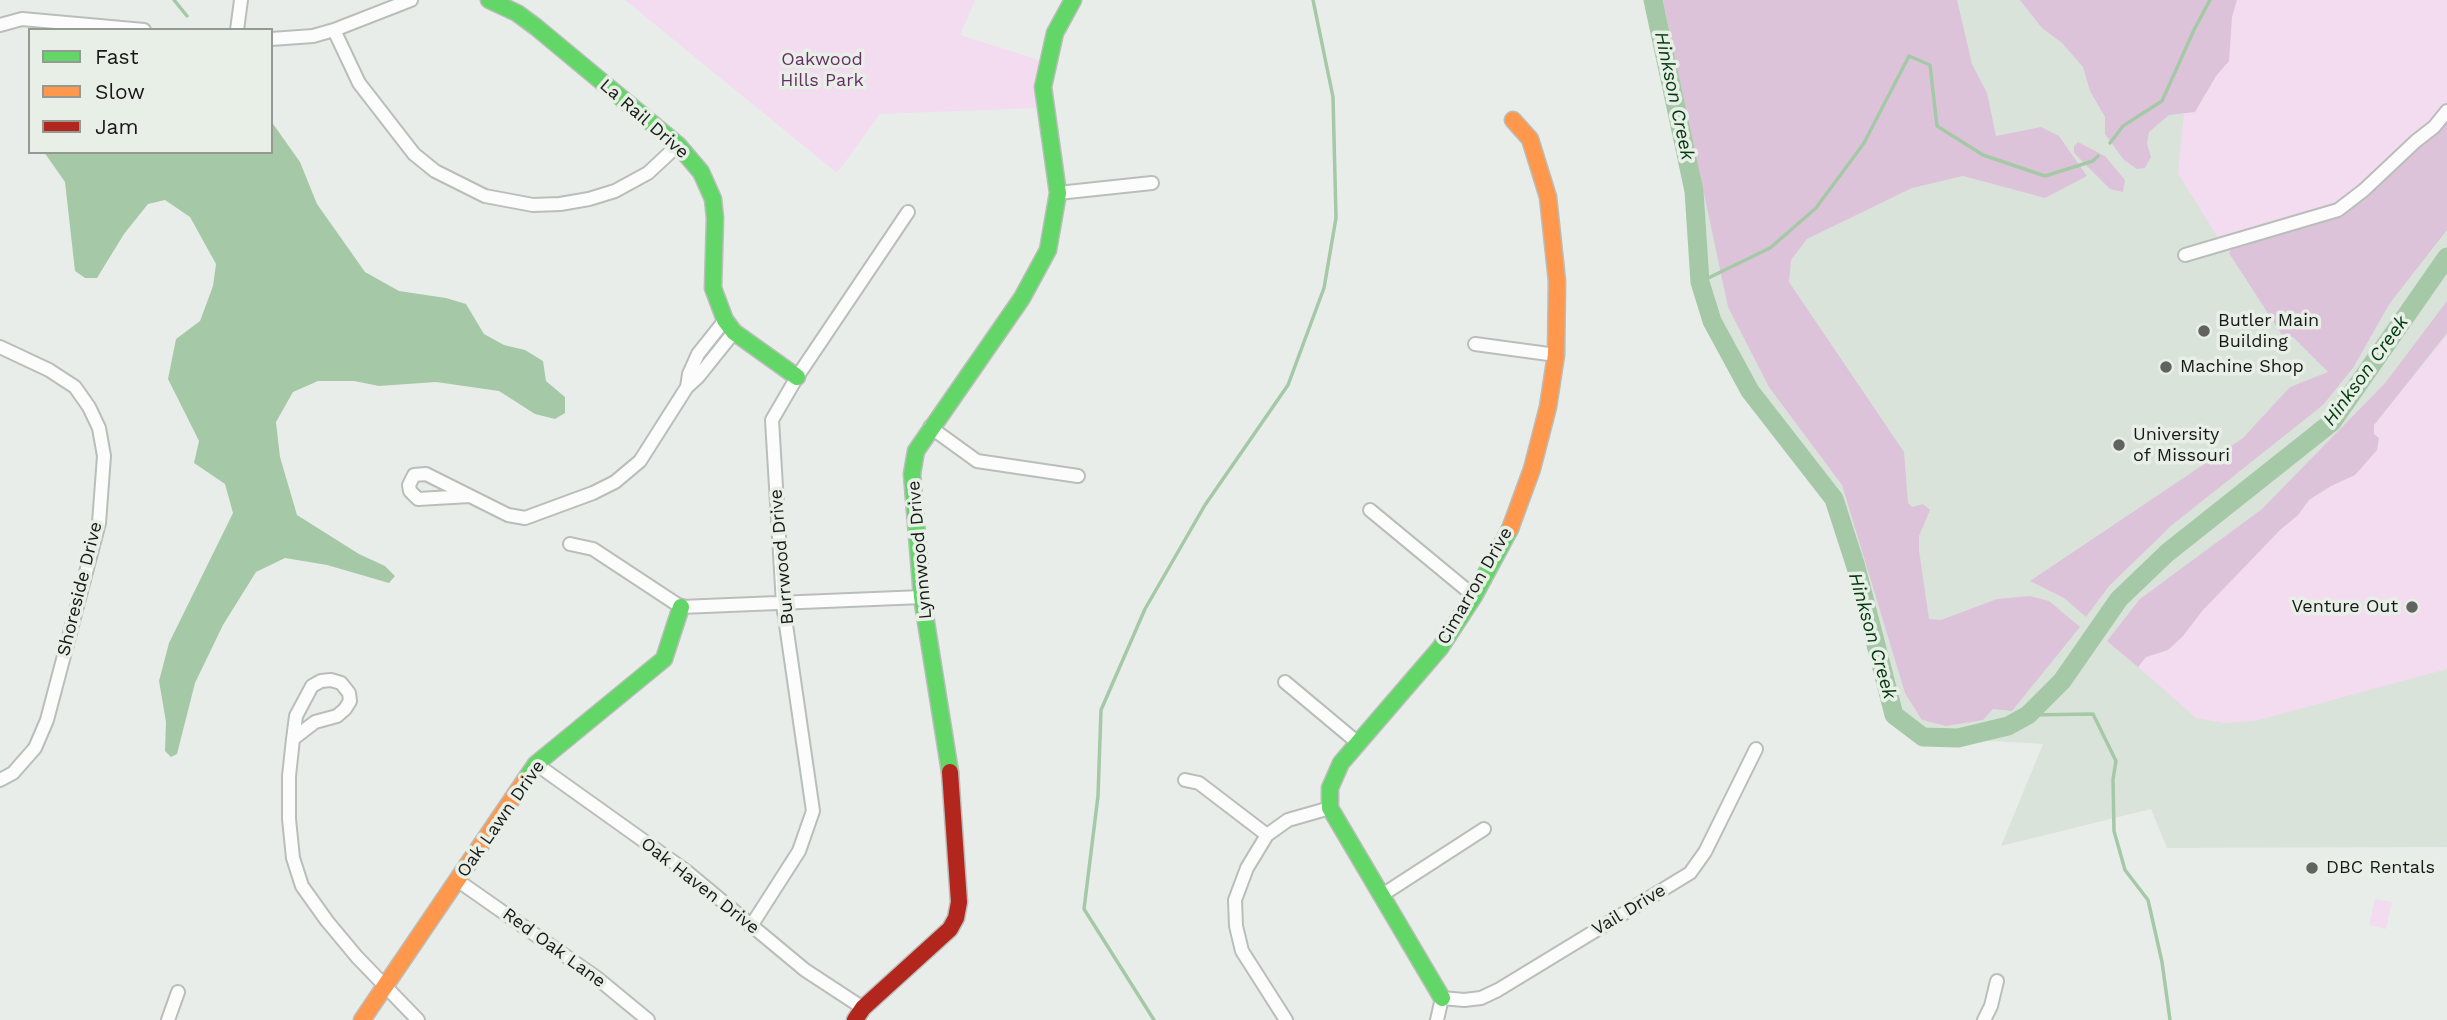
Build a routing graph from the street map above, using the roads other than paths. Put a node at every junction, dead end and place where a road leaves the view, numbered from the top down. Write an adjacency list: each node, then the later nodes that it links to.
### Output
1 (241, 0): 7 (street)
2 (411, 0): 8 (street)
3 (489, 0): 12 (street, La Rail Drive)
4 (1073, 0): 14 (street, Lynnwood Drive)
5 (0, 25): 6 (street)
6 (122, 28)
7 (237, 28)
8 (334, 30): 9 (street); 12 (street)
9 (273, 38)
10 (2447, 111): 16 (street)
11 (1513, 120): 20 (street, Cimarron Drive)
12 (678, 145): 17 (street, La Rail Drive)
13 (1152, 183): 14 (street)
14 (1058, 193): 22 (street, Lynnwood Drive)
15 (908, 212): 21 (street, Burrwood Drive)
16 (2185, 254)
17 (730, 326): 21 (street); 24 (street)
18 (1475, 344): 20 (street)
19 (0, 346): 36 (street, Shoreside Drive)
20 (1556, 355): 27 (street, Cimarron Drive)
21 (797, 377): 29 (street, Burrwood Drive)
22 (930, 428): 23 (street); 28 (street, Lynnwood Drive)
23 (1079, 476)
24 (470, 496)
25 (1370, 510): 27 (street)
26 (570, 544): 30 (street)
27 (1474, 596): 33 (street, Cimarron Drive)
28 (922, 597): 29 (street); 48 (street, Lynnwood Drive)
29 (783, 604): 30 (street); 43 (street, Burrwood Drive)
30 (681, 607): 35 (street, Oak Lawn Drive)
31 (1285, 682): 33 (street)
32 (293, 739): 32 (street); 45 (street)
33 (1358, 743): 38 (street, Cimarron Drive)
34 (1756, 749): 47 (street, Vail Drive)
35 (536, 764): 41 (street, Oak Lawn Drive); 43 (street, Oak Haven Drive)
36 (0, 780)
37 (1185, 780): 40 (street)
38 (1330, 808): 40 (street); 42 (street)
39 (1484, 829): 42 (street)
40 (1267, 835): 53 (street)
41 (457, 880): 45 (street, Oak Lawn Drive); 52 (street, Red Oak Lane)
42 (1382, 895): 47 (street)
43 (751, 926): 48 (street, Oak Haven Drive)
44 (1997, 981): 55 (street)
45 (386, 987): 50 (street, Oak Lawn Drive); 51 (street)
46 (178, 992): 49 (street)
47 (1442, 998): 54 (street)
48 (859, 1014)
49 (168, 1020)
50 (362, 1020)
51 (418, 1020)
52 (648, 1020)
53 (1286, 1020)
54 (1437, 1020)
55 (1984, 1020)

